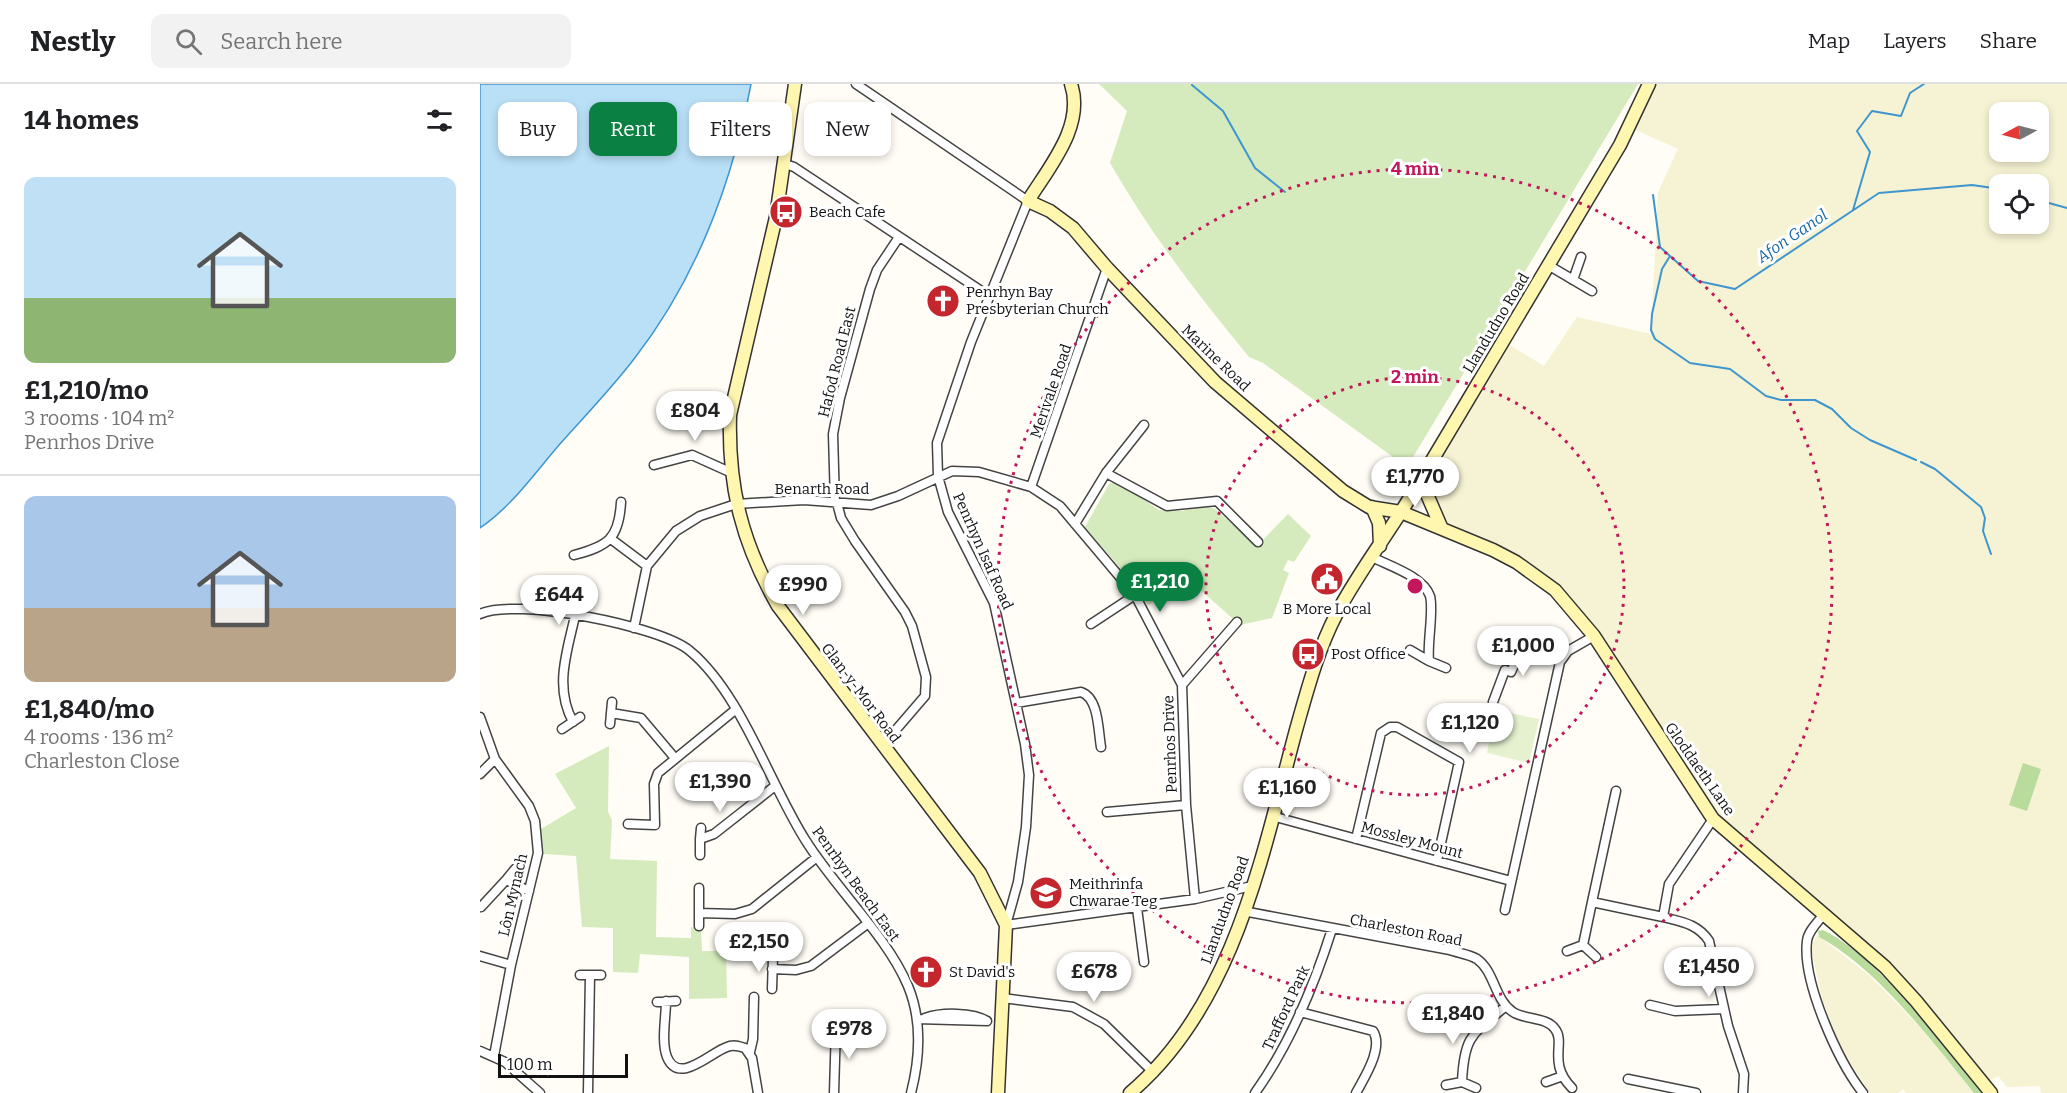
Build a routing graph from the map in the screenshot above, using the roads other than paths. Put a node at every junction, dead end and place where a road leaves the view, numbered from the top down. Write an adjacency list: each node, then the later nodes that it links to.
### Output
1 (795, 84): 5 (street, Glan-y-Mor Road)
2 (856, 84): 6 (street)
3 (1071, 84): 6 (street)
4 (1649, 84): 9 (street, Llandudno Road)
5 (785, 164): 7 (street); 16 (street, Glan-y-Mor Road)
6 (1028, 201): 10 (street, Marine Road); 13 (street, Penrhyn Isaf Road)
7 (899, 237): 13 (street); 22 (street, Hafod Road East)
8 (1581, 257): 11 (street)
9 (1548, 266): 11 (street); 18 (street, Llandudno Road)
10 (1107, 268): 20 (street, Merivale Road); 24 (street, Marine Road)
11 (1574, 280): 12 (street)
12 (1592, 291)
13 (989, 296): 19 (street, Penrhyn Isaf Road)
14 (1144, 425): 17 (street)
15 (654, 465): 16 (street)
16 (732, 473): 23 (street, Glan-y-Mor Road)
17 (1106, 473): 26 (street); 29 (street)
18 (1424, 475): 25 (street, Llandudno Road); 27 (street)
19 (938, 476): 20 (street, Penrhos Drive); 22 (street, Benarth Road); 47 (street, Penrhyn Isaf Road)
20 (1031, 487): 26 (street, Penrhos Drive)
21 (621, 502): 28 (street)
22 (836, 503): 23 (street, Benarth Road); 54 (street)
23 (736, 504): 32 (street, Benarth Road); 54 (street, Glan-y-Mor Road)
24 (1372, 507): 25 (street, Marine Road); 30 (street)
25 (1401, 512): 27 (street, Gloddaeth Lane); 30 (street, Llandudno Road)
26 (1075, 524): 33 (street, Penrhos Drive)
27 (1442, 529): 39 (street, Gloddaeth Lane)
28 (611, 539): 31 (street); 32 (street)
29 (1258, 542)
30 (1376, 552): 42 (street); 62 (street, Llandudno Road)
31 (574, 555)
32 (647, 566): 38 (street)
33 (1135, 595): 37 (street); 44 (street, Penrhos Drive)
34 (480, 614): 35 (street, Penrhyn Beach East)
35 (575, 616): 38 (street, Penrhyn Beach East); 52 (street)
36 (1237, 622): 44 (street)
37 (1091, 624)
38 (634, 628): 48 (street, Penrhyn Beach East)
39 (1594, 636): 41 (street); 63 (street, Gloddaeth Lane)
40 (1410, 651): 42 (street)
41 (1563, 655): 46 (street); 73 (street)
42 (1429, 661): 43 (street)
43 (1446, 668)
44 (1182, 685): 60 (street, Penrhos Drive)
45 (612, 702): 49 (street)
46 (1493, 702)
47 (1016, 703): 53 (street); 87 (street, Penrhyn Isaf Road)
48 (735, 710): 55 (street); 58 (street, Penrhyn Beach East)
49 (611, 713): 51 (street); 55 (street)
50 (480, 717): 56 (street, Lôn Mynach)
51 (610, 724)
52 (562, 729)
53 (1103, 741)
54 (882, 746): 87 (street, Glan-y-Mor Road)
55 (674, 758): 64 (street)
56 (495, 759): 57 (street); 76 (street, Lôn Mynach)
57 (480, 774)
58 (775, 786): 66 (street); 69 (street, Penrhyn Beach East)
59 (1616, 791): 78 (street)
60 (1186, 805): 61 (street); 77 (street, Penrhos Drive)
61 (1107, 812)
62 (1272, 816): 67 (street, Mossley Mount); 74 (street, Llandudno Road)
63 (1713, 819): 84 (street, Gloddaeth Lane); 85 (street)
64 (628, 824)
65 (700, 828): 66 (street)
66 (700, 839): 68 (street)
67 (1356, 839): 70 (street, Mossley Mount); 70 (street)
68 (700, 855)
69 (817, 857): 83 (street); 86 (street, Penrhyn Beach East)
70 (1437, 861): 73 (street, Mossley Mount)
71 (515, 869): 72 (street)
72 (506, 880): 76 (street); 79 (street)
73 (1511, 881): 81 (street)
74 (1252, 886): 77 (street); 82 (street, Llandudno Road)
75 (699, 888): 83 (street)
76 (529, 891): 96 (street, Lôn Mynach)
77 (1195, 899): 80 (street)
78 (1592, 902): 85 (street); 90 (street)
79 (482, 907)
80 (1137, 908): 87 (street); 95 (street)
81 (1505, 910)
82 (1243, 911): 89 (street, Charleston Road); 115 (street, Llandudno Road)
83 (699, 914): 88 (street)
84 (1824, 914): 134 (street); 135 (street, Gloddaeth Lane)
85 (1663, 917): 107 (street)
86 (867, 924): 97 (street); 109 (street, Penrhyn Beach East)
87 (1006, 925): 101 (street, Glan-y-Mor Road)
88 (699, 926)
89 (1332, 929): 106 (street, Charleston Road); 108 (street, Trafford Park)
90 (1584, 945): 91 (street); 94 (street)
91 (1568, 951)
92 (480, 956): 96 (street)
93 (773, 957): 97 (street)
94 (1596, 957)
95 (1144, 962)
96 (510, 965): 114 (street, Lôn Mynach)
97 (772, 969): 99 (street)
98 (601, 975): 124 (street)
99 (772, 989)
100 (753, 997): 113 (street)
101 (1003, 998): 110 (street, Glan-y-Mor Road); 115 (street)
102 (666, 1001): 103 (street); 104 (street); 113 (street)
103 (676, 1001)
104 (657, 1002)
105 (1650, 1005): 107 (street)
106 (1506, 1006): 116 (street); 118 (street)
107 (1724, 1009): 133 (street)
108 (1300, 1012): 130 (street, Trafford Park); 131 (street)
109 (921, 1018): 110 (street); 127 (street, Penrhyn Beach East)
110 (1001, 1022): 128 (street, Glan-y-Mor Road)
111 (823, 1026): 126 (street)
112 (480, 1051): 114 (street)
113 (750, 1052): 125 (street)
114 (494, 1056): 123 (street)
115 (1154, 1073): 129 (street, Llandudno Road)
116 (1560, 1077): 119 (street); 122 (street)
117 (1628, 1079): 132 (street)
118 (1462, 1082): 120 (street); 121 (street)
119 (1546, 1082)
120 (1446, 1085)
121 (1476, 1088)
122 (1572, 1088)
123 (540, 1093)
124 (588, 1093)
125 (758, 1093)
126 (834, 1093)
127 (911, 1093)
128 (998, 1093)
129 (1130, 1093)
130 (1255, 1093)
131 (1356, 1093)
132 (1696, 1093)
133 (1743, 1093)
134 (1863, 1093)
135 (1991, 1093)

